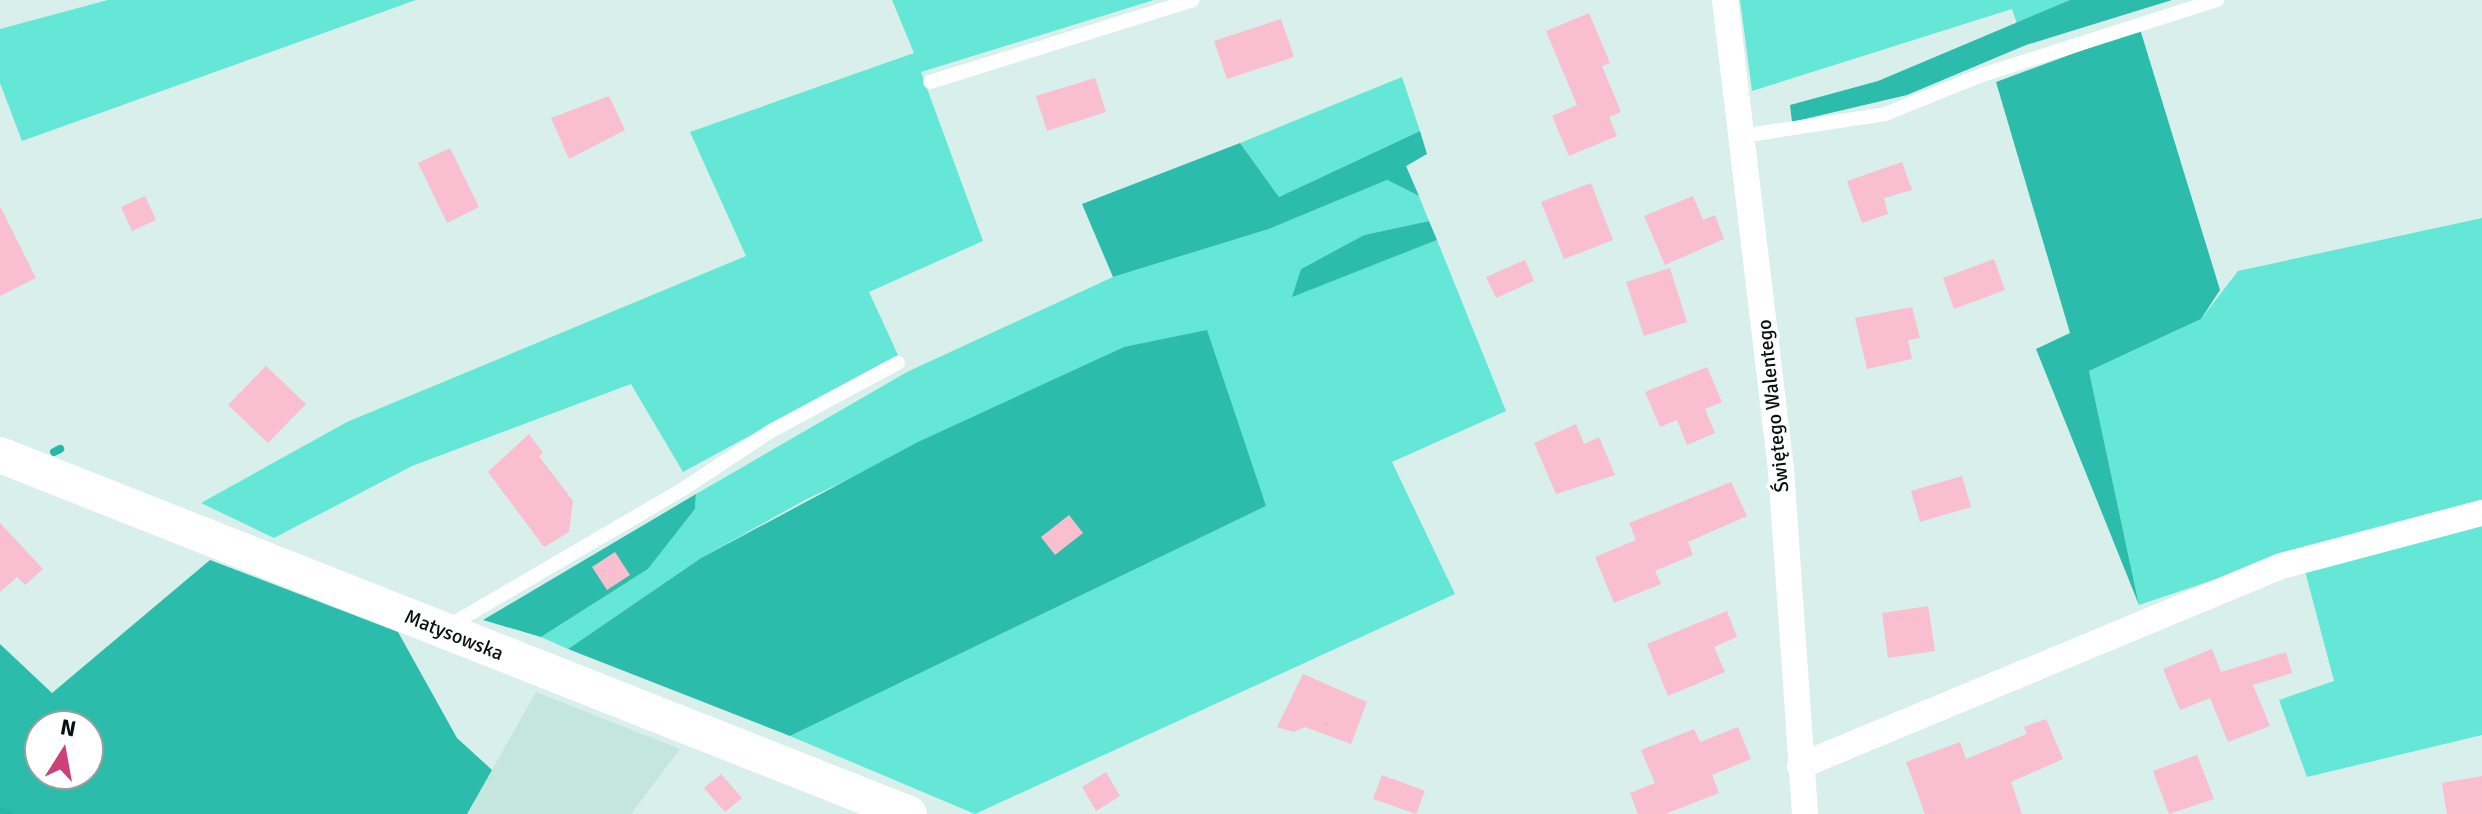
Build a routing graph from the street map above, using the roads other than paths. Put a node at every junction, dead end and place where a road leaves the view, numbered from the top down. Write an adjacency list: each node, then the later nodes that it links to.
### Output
1 (1193, 0): 4 (lane)
2 (1725, 0): 5 (street, Świętego Walentego)
3 (2217, 0): 5 (lane)
4 (930, 82)
5 (1742, 136): 10 (street, Świętego Walentego)
6 (898, 363): 9 (lane)
7 (0, 455): 9 (street, Matysowska)
8 (2482, 513): 10 (street)
9 (443, 631): 11 (street, Matysowska)
10 (1800, 766): 12 (street, Świętego Walentego)
11 (909, 814)
12 (1805, 814)

